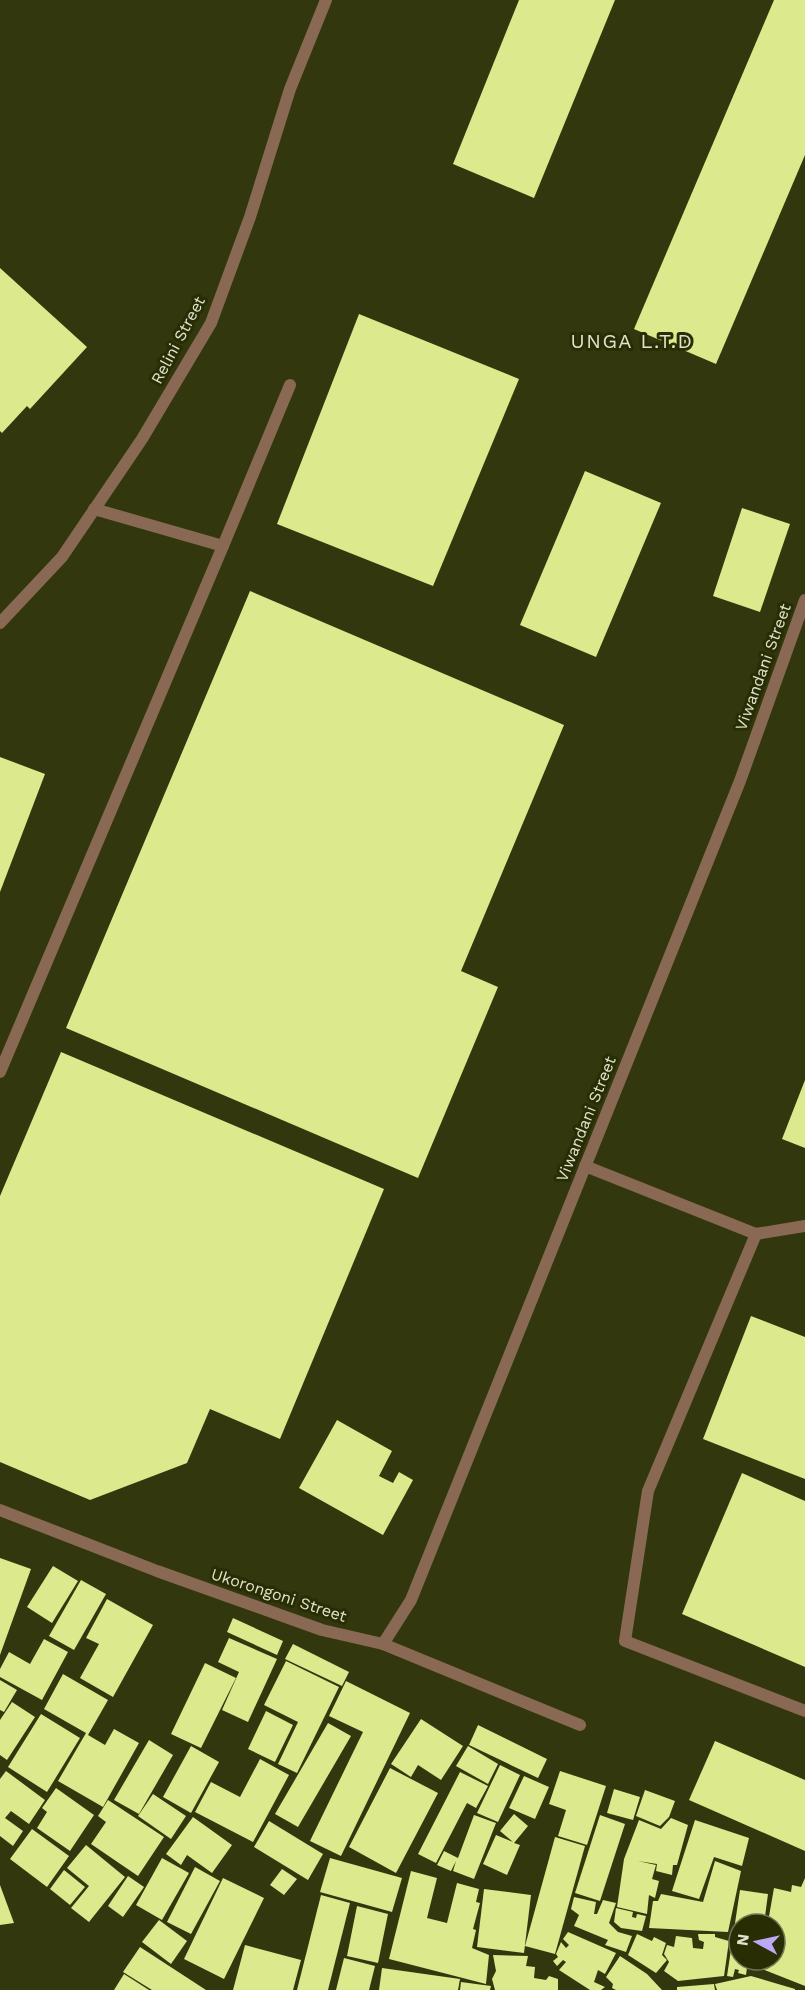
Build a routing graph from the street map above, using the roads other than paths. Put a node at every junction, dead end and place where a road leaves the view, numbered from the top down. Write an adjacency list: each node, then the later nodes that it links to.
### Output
1 (326, 0): 3 (street, Relini Street)
2 (290, 385): 4 (street)
3 (94, 509): 4 (street); 6 (street, Relini Street)
4 (223, 546): 7 (street)
5 (805, 600): 8 (street, Viwandani Street)
6 (0, 623)
7 (0, 1072)
8 (585, 1166): 10 (street); 12 (street, Viwandani Street)
9 (805, 1226): 10 (street)
10 (756, 1234): 13 (street)
11 (0, 1510): 12 (street, Ukorongoni Street)
12 (384, 1644): 14 (street, Ukorongoni Street)
13 (805, 1711)
14 (580, 1725)

